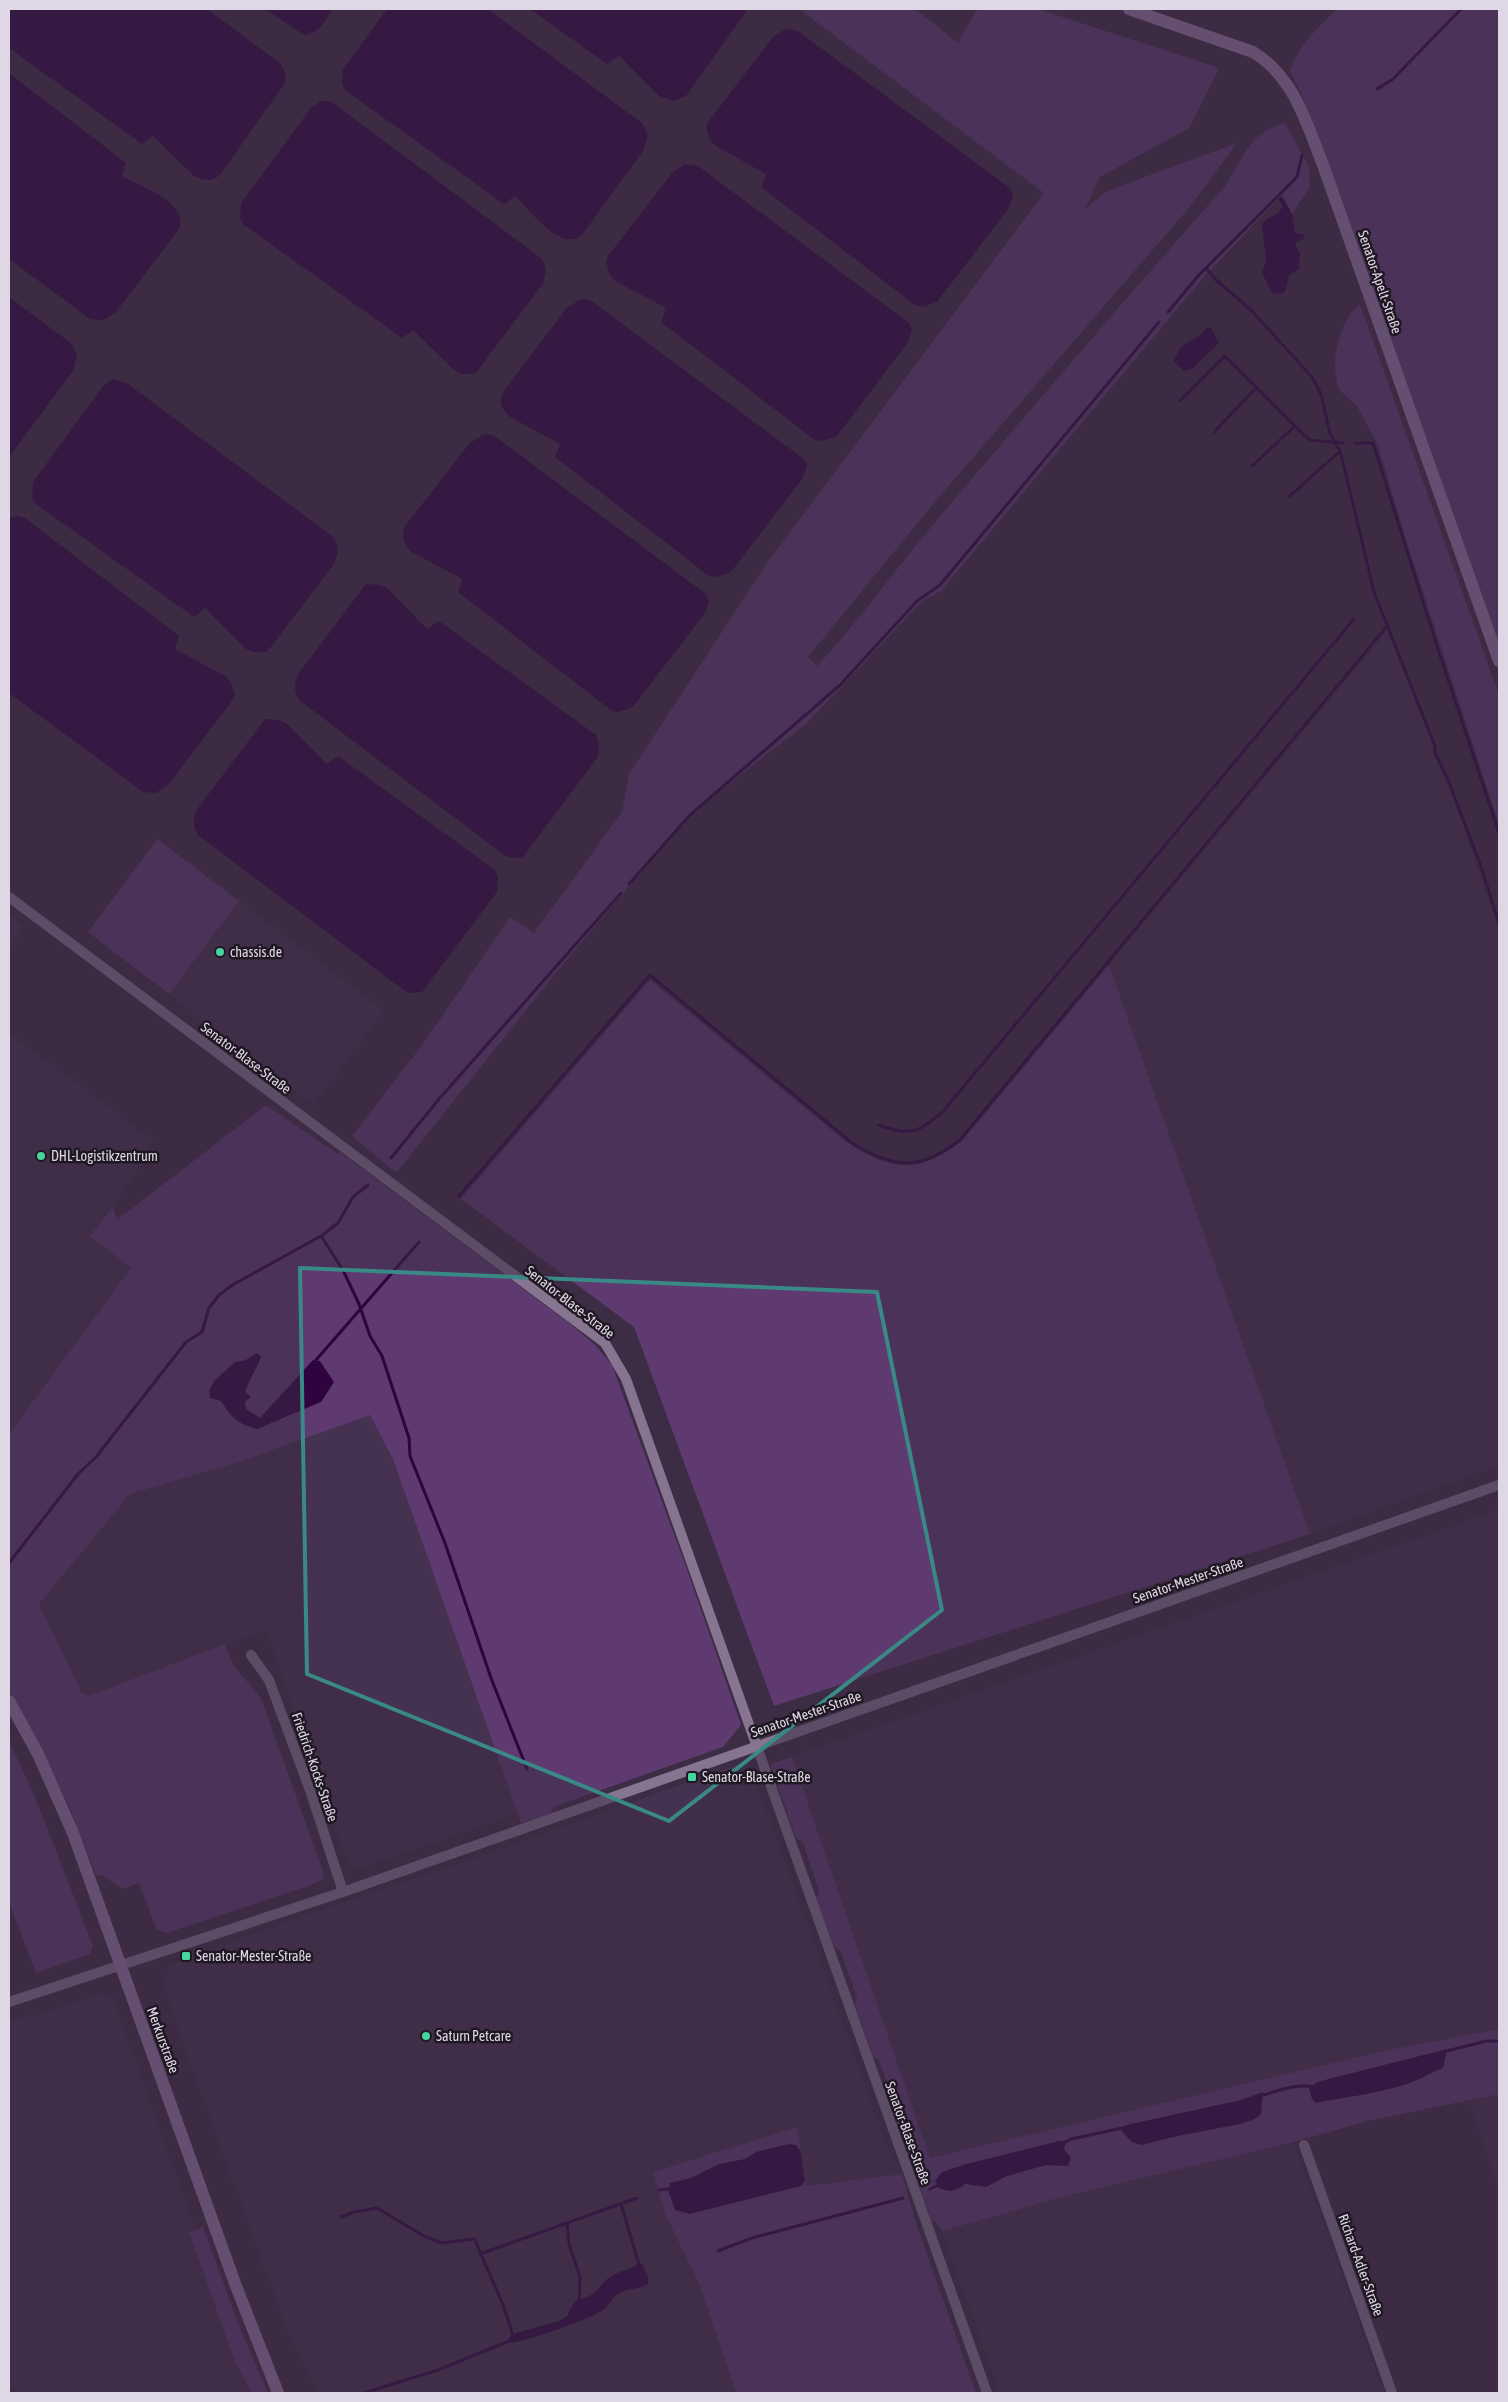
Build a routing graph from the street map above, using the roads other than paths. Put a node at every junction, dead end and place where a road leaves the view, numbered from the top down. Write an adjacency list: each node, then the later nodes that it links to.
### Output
1 (1130, 9): 2 (street, Senator-Apelt-Straße)
2 (1499, 661)
3 (9, 897): 7 (street, Senator-Blase-Straße)
4 (1499, 1485): 7 (street, Senator-Mester-Straße)
5 (251, 1655): 8 (street, Friedrich-Kocks-Straße)
6 (9, 1701): 9 (street, Merkurstraße)
7 (756, 1746): 8 (street, Senator-Mester-Straße); 13 (street, Senator-Blase-Straße)
8 (342, 1892): 9 (street, Senator-Mester-Straße)
9 (121, 1966): 10 (street, Senator-Mester-Straße); 12 (street, Merkurstraße)
10 (9, 2002)
11 (1304, 2145): 14 (street, Richard-Adler-Straße)
12 (278, 2393)
13 (987, 2393)
14 (1392, 2393)

